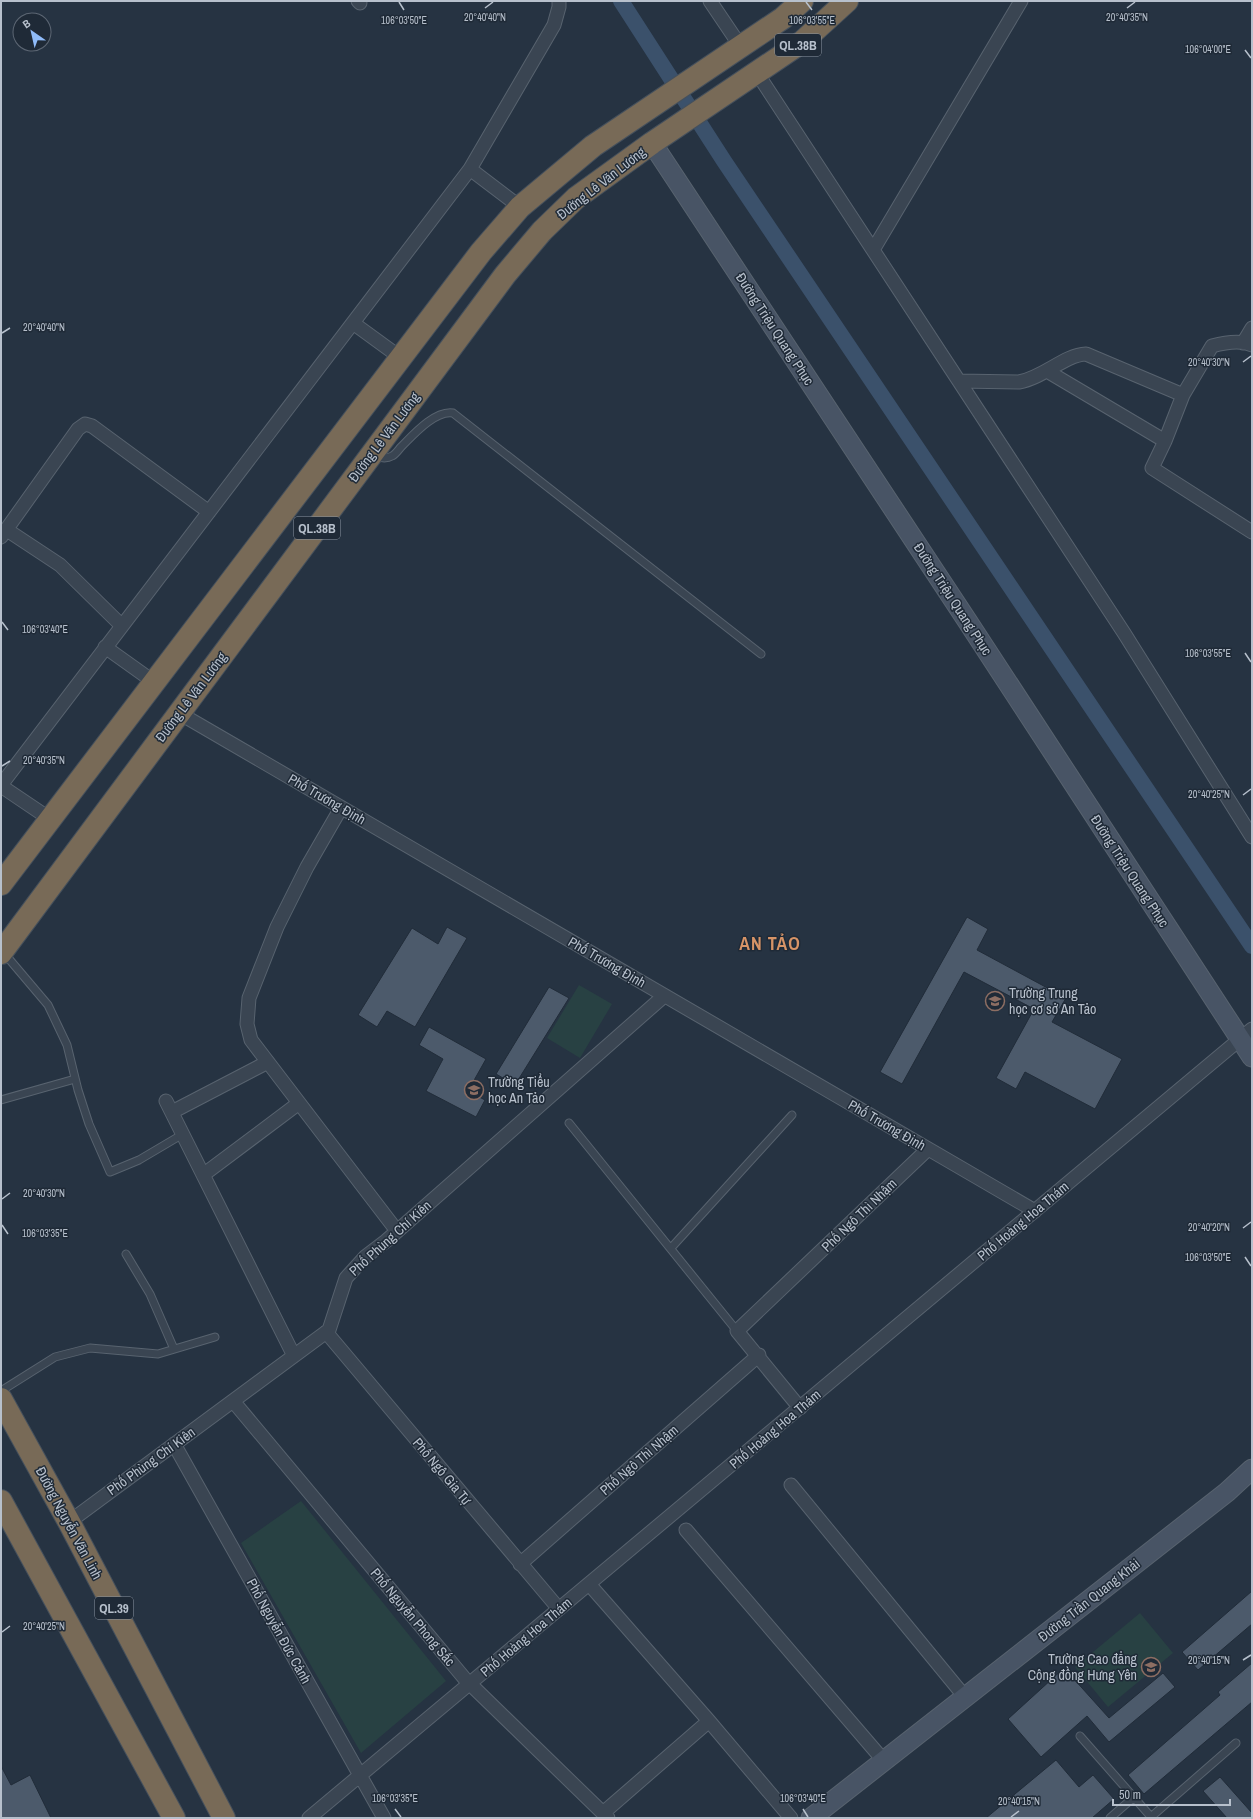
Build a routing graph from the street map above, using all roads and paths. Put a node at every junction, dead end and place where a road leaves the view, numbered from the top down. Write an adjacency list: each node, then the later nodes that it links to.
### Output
1 (559, 1): 9 (street)
2 (710, 1): 6 (street)
3 (802, 1): 6 (highway, QL.38B)
4 (847, 1): 7 (highway, Đường Lê Văn Lương / QL.38B)
5 (1021, 1): 11 (street)
6 (735, 50): 10 (highway, QL.38B)
7 (750, 77): 8 (highway, Đường Lê Văn Lương / QL.38B); 11 (street)
8 (659, 138): 20 (highway, Đường Lê Văn Lương / QL.38B); 36 (street, Đường Triệu Quang Phục)
9 (470, 169): 10 (street); 12 (street)
10 (520, 207): 15 (highway, QL.38B)
11 (873, 250): 17 (street)
12 (352, 323): 15 (street); 21 (street)
13 (1252, 328): 14 (street)
14 (1247, 344): 18 (street)
15 (401, 358): 27 (highway, QL.38B)
16 (1047, 372): 17 (street); 18 (street); 19 (street)
17 (959, 381): 32 (street)
18 (1183, 395): 19 (street)
19 (1165, 441): 22 (street)
20 (371, 455): 26 (lane); 28 (highway, Đường Lê Văn Lương / QL.38B)
21 (208, 512): 23 (street); 24 (street)
22 (1252, 532)
23 (4, 533): 24 (street)
24 (122, 626): 25 (street)
25 (105, 648): 27 (street); 29 (street)
26 (761, 654)
27 (154, 682): 31 (highway, QL.38B)
28 (179, 714): 30 (street, Phố Trương Định); 34 (highway, Đường Lê Văn Lương / QL.38B)
29 (1, 785): 31 (street)
30 (341, 808): 35 (street, Phố Trương Định); 38 (street)
31 (50, 819): 33 (highway, QL.38B)
32 (1252, 836)
33 (1, 884)
34 (2, 953): 39 (lane)
35 (664, 996): 45 (street, Phố Trương Định); 48 (street, Phố Phùng Chí Kiên)
36 (1246, 1034): 37 (street, Đường Triệu Quang Phục); 47 (street, Phố Hoàng Hoa Thám)
37 (1252, 1057)
38 (268, 1062): 41 (street); 44 (street)
39 (75, 1079): 40 (lane); 44 (lane)
40 (1, 1100)
41 (299, 1103): 46 (street); 48 (street)
42 (792, 1115): 49 (lane)
43 (569, 1123): 49 (lane)
44 (183, 1134): 46 (street)
45 (928, 1149): 47 (street, Phố Trương Định); 51 (street, Phố Ngô Thì Nhậm)
46 (203, 1175): 56 (street)
47 (1035, 1211): 60 (street, Phố Hoàng Hoa Thám)
48 (397, 1231): 52 (street, Phố Phùng Chí Kiên)
49 (670, 1248): 51 (lane)
50 (126, 1254): 54 (lane)
51 (737, 1331): 55 (street)
52 (326, 1332): 56 (street, Phố Phùng Chí Kiên); 67 (street, Phố Ngô Gia Tự)
53 (215, 1337): 54 (lane)
54 (174, 1349): 57 (lane)
55 (759, 1355): 60 (street); 67 (street, Phố Ngô Thì Nhậm)
56 (294, 1356): 59 (street, Phố Phùng Chí Kiên)
57 (1, 1391)
58 (1, 1399): 65 (highway, Đường Nguyễn Văn Linh / QL.39)
59 (233, 1401): 61 (street, Phố Phùng Chí Kiên); 70 (street, Phố Nguyễn Phong Sắc)
60 (800, 1408): 68 (street, Phố Hoàng Hoa Thám)
61 (174, 1444): 65 (street, Phố Phùng Chí Kiên); 76 (street, Phố Nguyễn Đức Cảnh)
62 (1252, 1469): 71 (street, Đường Trần Quang Khải)
63 (791, 1485): 71 (street)
64 (1, 1501): 79 (highway)
65 (69, 1522): 80 (highway, Đường Nguyễn Văn Linh / QL.39)
66 (686, 1530): 75 (street)
67 (520, 1564): 69 (street, Phố Ngô Gia Tự)
68 (589, 1584): 69 (street, Phố Hoàng Hoa Thám); 72 (street)
69 (559, 1609): 70 (street, Phố Hoàng Hoa Thám)
70 (469, 1684): 76 (street, Phố Hoàng Hoa Thám); 78 (street, Phố Nguyễn Phong Sắc)
71 (965, 1697): 75 (street, Đường Trần Quang Khải)
72 (709, 1720): 78 (street); 83 (street)
73 (1080, 1736): 77 (lane)
74 (1236, 1742): 86 (lane)
75 (884, 1761): 84 (street, Đường Trần Quang Khải)
76 (360, 1775): 81 (street, Phố Hoàng Hoa Thám); 82 (street, Phố Nguyễn Đức Cảnh)
77 (1134, 1798): 85 (lane); 86 (lane)
78 (606, 1815)
79 (174, 1818)
80 (224, 1818)
81 (309, 1818)
82 (384, 1818)
83 (791, 1818)
84 (811, 1818)
85 (1110, 1818)
86 (1151, 1818)

